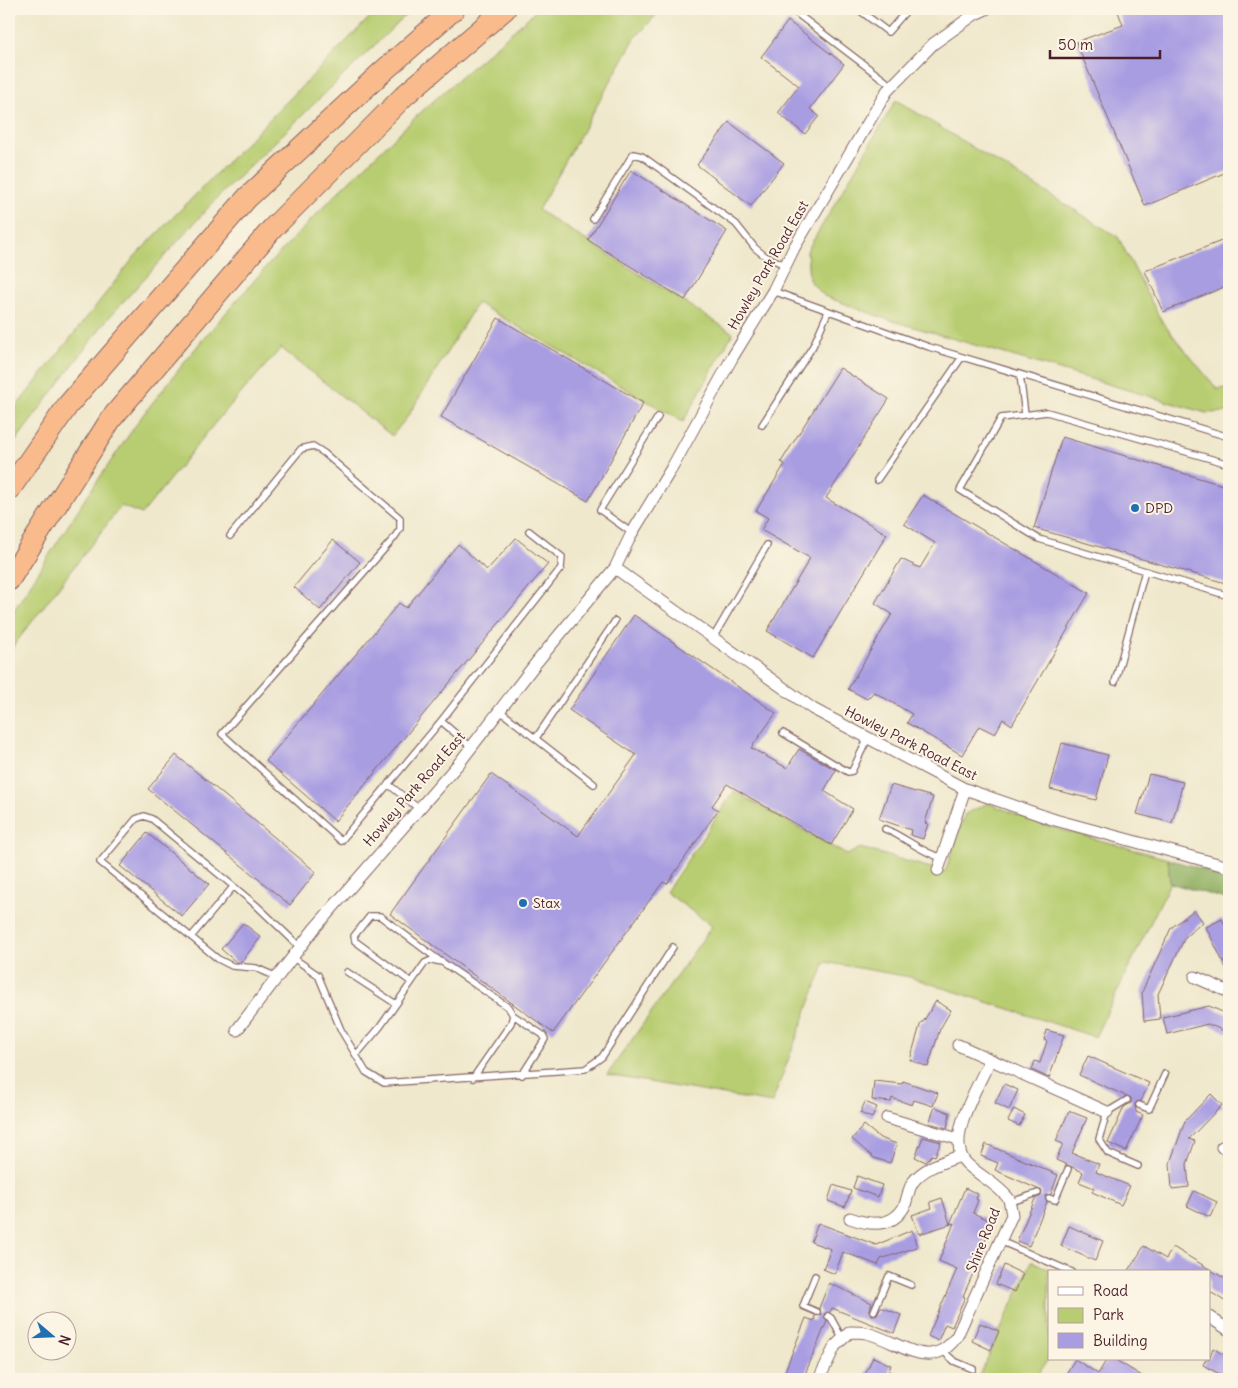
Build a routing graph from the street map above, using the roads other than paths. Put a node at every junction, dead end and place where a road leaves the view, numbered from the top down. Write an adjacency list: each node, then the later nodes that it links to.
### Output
1 (454, 9): 20 (highway)
2 (505, 9): 27 (highway)
3 (791, 9): 7 (lane)
4 (908, 9): 6 (lane)
5 (983, 9): 7 (street, Howley Park Road East)
6 (858, 10)
7 (892, 86): 9 (street, Howley Park Road East)
8 (592, 219): 9 (lane)
9 (786, 265): 10 (street, Howley Park Road East)
10 (773, 291): 11 (lane); 22 (street, Howley Park Road East)
11 (828, 312): 12 (lane); 16 (lane)
12 (962, 358): 13 (lane); 19 (lane)
13 (1020, 375): 14 (lane); 17 (lane)
14 (1025, 414): 18 (lane); 26 (lane)
15 (658, 417): 22 (lane)
16 (762, 425)
17 (1229, 438)
18 (1229, 464)
19 (877, 480)
20 (9, 490)
21 (529, 531): 33 (lane)
22 (632, 533): 25 (street, Howley Park Road East)
23 (230, 536): 38 (lane)
24 (767, 545): 30 (lane)
25 (616, 568): 30 (street, Howley Park Road East); 32 (street, Howley Park Road East)
26 (1145, 571): 28 (lane); 31 (lane)
27 (9, 580)
28 (1229, 596)
29 (614, 621): 35 (lane)
30 (713, 638): 36 (street, Howley Park Road East)
31 (1115, 682)
32 (500, 711): 35 (lane); 37 (street, Howley Park Road East)
33 (440, 722): 37 (lane); 38 (lane)
34 (783, 733): 36 (lane)
35 (536, 738): 39 (lane)
36 (868, 738): 40 (street, Howley Park Road East)
37 (471, 747): 41 (street, Howley Park Road East)
38 (388, 784): 41 (lane)
39 (594, 784)
40 (964, 789): 43 (street); 44 (street, Howley Park Road East)
41 (418, 808): 48 (street, Howley Park Road East)
42 (885, 829): 43 (lane)
43 (942, 858): 45 (street)
44 (1229, 867)
45 (938, 870)
46 (233, 887): 47 (lane); 47 (lane); 48 (lane)
47 (191, 937): 54 (lane)
48 (300, 947): 50 (street, Howley Park Road East)
49 (673, 947): 64 (lane)
50 (292, 957): 54 (street, Howley Park Road East); 61 (lane)
51 (442, 962): 55 (lane); 55 (lane); 58 (lane)
52 (347, 972): 57 (lane)
53 (1195, 977): 56 (street)
54 (277, 978): 59 (street, Howley Park Road East)
55 (411, 982): 57 (lane)
56 (1229, 992)
57 (396, 1004): 61 (lane)
58 (512, 1015): 64 (lane); 65 (lane)
59 (236, 1030)
60 (958, 1045): 62 (street)
61 (356, 1055): 65 (lane)
62 (990, 1060): 68 (street); 70 (street)
63 (1165, 1074): 67 (lane)
64 (522, 1075): 65 (lane)
65 (473, 1078)
66 (1127, 1100): 68 (lane)
67 (1139, 1105)
68 (1107, 1112): 72 (lane)
69 (887, 1118): 70 (street)
70 (958, 1139): 71 (street)
71 (960, 1156): 76 (street, Shire Road); 77 (street)
72 (1138, 1166)
73 (1068, 1169): 75 (lane)
74 (1038, 1193): 76 (lane)
75 (1049, 1198)
76 (1011, 1202): 78 (street, Shire Road)
77 (850, 1218)
78 (1000, 1241): 79 (lane); 88 (street, Shire Road)
79 (1067, 1270)
80 (815, 1276): 83 (lane)
81 (911, 1285): 82 (lane)
82 (874, 1311)
83 (817, 1312)
84 (828, 1316): 87 (lane)
85 (1210, 1318): 86 (street)
86 (1229, 1330)
87 (842, 1338): 88 (street); 90 (street)
88 (943, 1351): 89 (lane)
89 (973, 1369)
90 (819, 1379)

